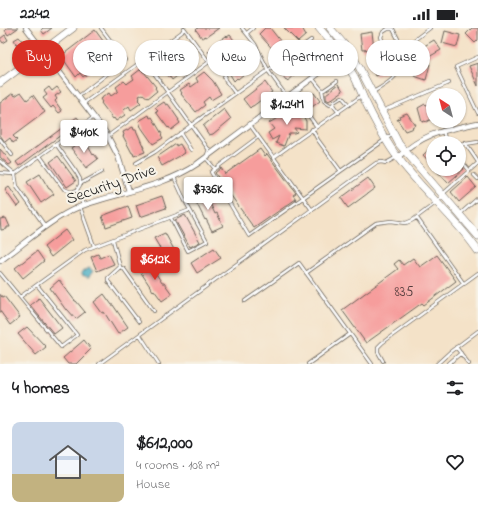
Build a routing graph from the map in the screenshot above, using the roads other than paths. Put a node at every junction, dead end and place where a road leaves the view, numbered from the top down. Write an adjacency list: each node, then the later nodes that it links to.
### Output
1 (26, 28): 10 (street)
2 (73, 28): 11 (main road)
3 (101, 28): 38 (lane)
4 (184, 28): 12 (lane); 36 (lane)
5 (242, 28): 9 (lane)
6 (253, 28): 9 (lane)
7 (430, 28): 17 (lane)
8 (324, 29): 13 (main road); 14 (main road)
9 (247, 33): 21 (lane)
10 (35, 40)
11 (57, 40)
12 (171, 40)
13 (331, 40)
14 (336, 40)
15 (382, 40): 16 (lane)
16 (398, 40)
17 (414, 40)
18 (478, 57): 45 (lane)
19 (135, 66): 41 (lane)
20 (358, 66): 35 (main road)
21 (268, 69): 37 (lane)
22 (12, 74): 32 (main road)
23 (63, 76): 38 (street)
24 (156, 76): 36 (lane)
25 (224, 76): 37 (lane)
26 (273, 76): 40 (lane)
27 (316, 76): 30 (street, Security Drive)
28 (354, 76): 39 (main road)
29 (395, 76): 35 (lane)
30 (313, 78): 34 (lane); 40 (street, Security Drive)
31 (337, 81): 34 (lane)
32 (0, 83)
33 (449, 83): 46 (lane)
34 (322, 90): 42 (lane)
35 (372, 92): 46 (main road)
36 (168, 93): 51 (lane); 58 (lane)
37 (235, 93): 51 (lane)
38 (79, 96): 41 (street)
39 (363, 96): 43 (lane); 61 (main road)
40 (288, 97): 52 (street, Security Drive)
41 (84, 103): 49 (street)
42 (333, 105): 43 (lane); 47 (lane)
43 (349, 105): 47 (lane)
44 (302, 106): 53 (lane)
45 (476, 106): 48 (lane)
46 (381, 111): 57 (main road)
47 (339, 113): 53 (lane)
48 (478, 113)
49 (94, 116): 58 (street); 64 (lane)
50 (478, 123): 55 (street)
51 (191, 125): 56 (lane); 68 (lane)
52 (250, 125): 60 (lane); 68 (street, Security Drive)
53 (317, 127): 54 (lane)
54 (312, 129): 74 (lane); 81 (lane)
55 (443, 130): 59 (lane); 69 (street)
56 (180, 133): 67 (lane); 77 (lane)
57 (394, 134): 61 (lane); 69 (main road)
58 (108, 136): 91 (street)
59 (444, 136)
60 (258, 137): 74 (lane); 80 (lane)
61 (386, 138): 72 (main road); 81 (lane)
62 (0, 139): 70 (lane)
63 (478, 142): 65 (lane)
64 (56, 144): 71 (lane); 89 (lane)
65 (466, 144)
66 (466, 145): 76 (lane)
67 (191, 150)
68 (210, 151): 73 (street, Security Drive)
69 (404, 151): 72 (street); 92 (main road)
70 (12, 155)
71 (40, 156): 85 (lane); 90 (lane)
72 (398, 157): 95 (main road); 98 (lane)
73 (206, 158): 80 (lane); 87 (street, Security Drive)
74 (273, 158): 93 (lane)
75 (0, 161): 79 (lane)
76 (478, 162): 82 (lane)
77 (136, 163)
78 (466, 166): 82 (lane)
79 (5, 167): 84 (lane); 85 (lane)
80 (215, 169): 93 (lane)
81 (340, 170): 93 (lane)
82 (469, 170): 92 (lane)
83 (102, 172): 89 (lane)
84 (2, 173): 85 (lane)
85 (15, 174): 102 (lane)
86 (474, 175): 88 (lane)
87 (174, 177): 91 (street, Security Drive); 97 (lane)
88 (478, 179)
89 (80, 184): 90 (lane)
90 (77, 190): 96 (lane)
91 (129, 191): 96 (street, Security Drive)
92 (443, 196): 95 (lane); 99 (main road)
93 (302, 197): 98 (lane)
94 (478, 198): 99 (lane)
95 (437, 202): 101 (lane); 106 (main road)
96 (82, 206): 102 (street, Security Drive); 105 (lane)
97 (190, 210): 100 (lane); 100 (lane)
98 (312, 210): 119 (lane)
99 (460, 215): 103 (main road)
100 (170, 218): 104 (lane)
101 (417, 218): 110 (lane); 112 (lane)
102 (46, 227): 107 (street, Security Drive)
103 (478, 236)
104 (113, 240): 105 (lane); 108 (lane)
105 (94, 246): 113 (lane)
106 (478, 252)
107 (0, 261)
108 (120, 267): 116 (lane); 117 (lane)
109 (0, 273): 114 (lane)
110 (306, 273): 115 (lane); 120 (lane)
111 (478, 273): 112 (lane)
112 (464, 284): 124 (lane)
113 (37, 285): 114 (lane); 114 (lane)
114 (20, 297)
115 (244, 301)
116 (154, 311)
117 (139, 322)
118 (478, 331): 121 (lane)
119 (140, 334): 125 (lane); 126 (lane)
120 (350, 334): 127 (lane); 128 (lane)
121 (456, 347): 122 (lane); 123 (lane)
122 (461, 353): 130 (lane); 131 (lane)
123 (442, 359): 129 (lane); 130 (lane)
124 (383, 361)
125 (99, 364)
126 (159, 364)
127 (308, 364)
128 (372, 364)
129 (437, 364)
130 (448, 364)
131 (468, 364)

